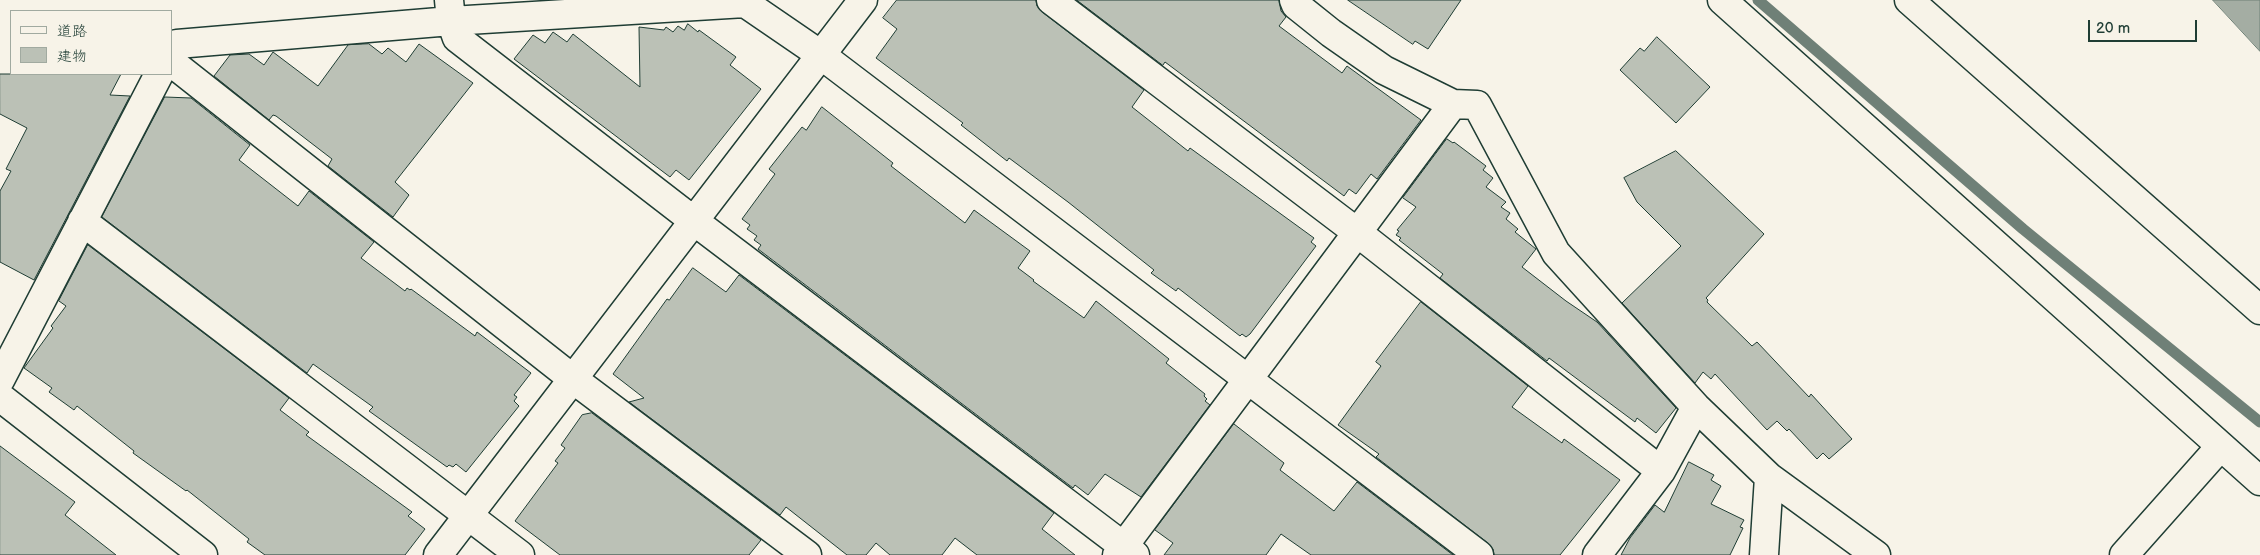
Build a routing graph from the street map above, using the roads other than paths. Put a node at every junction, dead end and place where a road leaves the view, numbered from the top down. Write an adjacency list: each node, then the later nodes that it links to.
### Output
1 (863, 0): 8 (street)
2 (1051, 0): 14 (street)
3 (1294, 0): 11 (street)
4 (1722, 0): 21 (street)
5 (1908, 0): 15 (street)
6 (450, 11): 7 (street); 8 (street); 13 (street)
7 (172, 51)
8 (822, 55): 13 (street); 18 (street)
9 (172, 63): 16 (street)
10 (158, 75): 12 (street)
11 (1453, 104): 14 (street); 20 (street)
12 (82, 221): 17 (street); 25 (street)
13 (694, 221): 16 (street); 26 (street)
14 (1358, 233): 18 (street); 22 (street)
15 (2260, 310)
16 (573, 379): 25 (street); 30 (street)
17 (0, 380)
18 (1248, 380): 26 (street); 31 (street)
19 (0, 397): 27 (street)
20 (1696, 408): 22 (street); 23 (street)
21 (2220, 447): 24 (street); 35 (street)
22 (1661, 471): 32 (street)
23 (1769, 477): 33 (street); 34 (street)
24 (2260, 480)
25 (468, 516): 28 (street); 29 (street)
26 (1125, 552)
27 (203, 555)
28 (438, 555)
29 (520, 555)
30 (807, 555)
31 (1479, 555)
32 (1598, 555)
33 (1764, 555)
34 (1876, 555)
35 (2124, 555)

